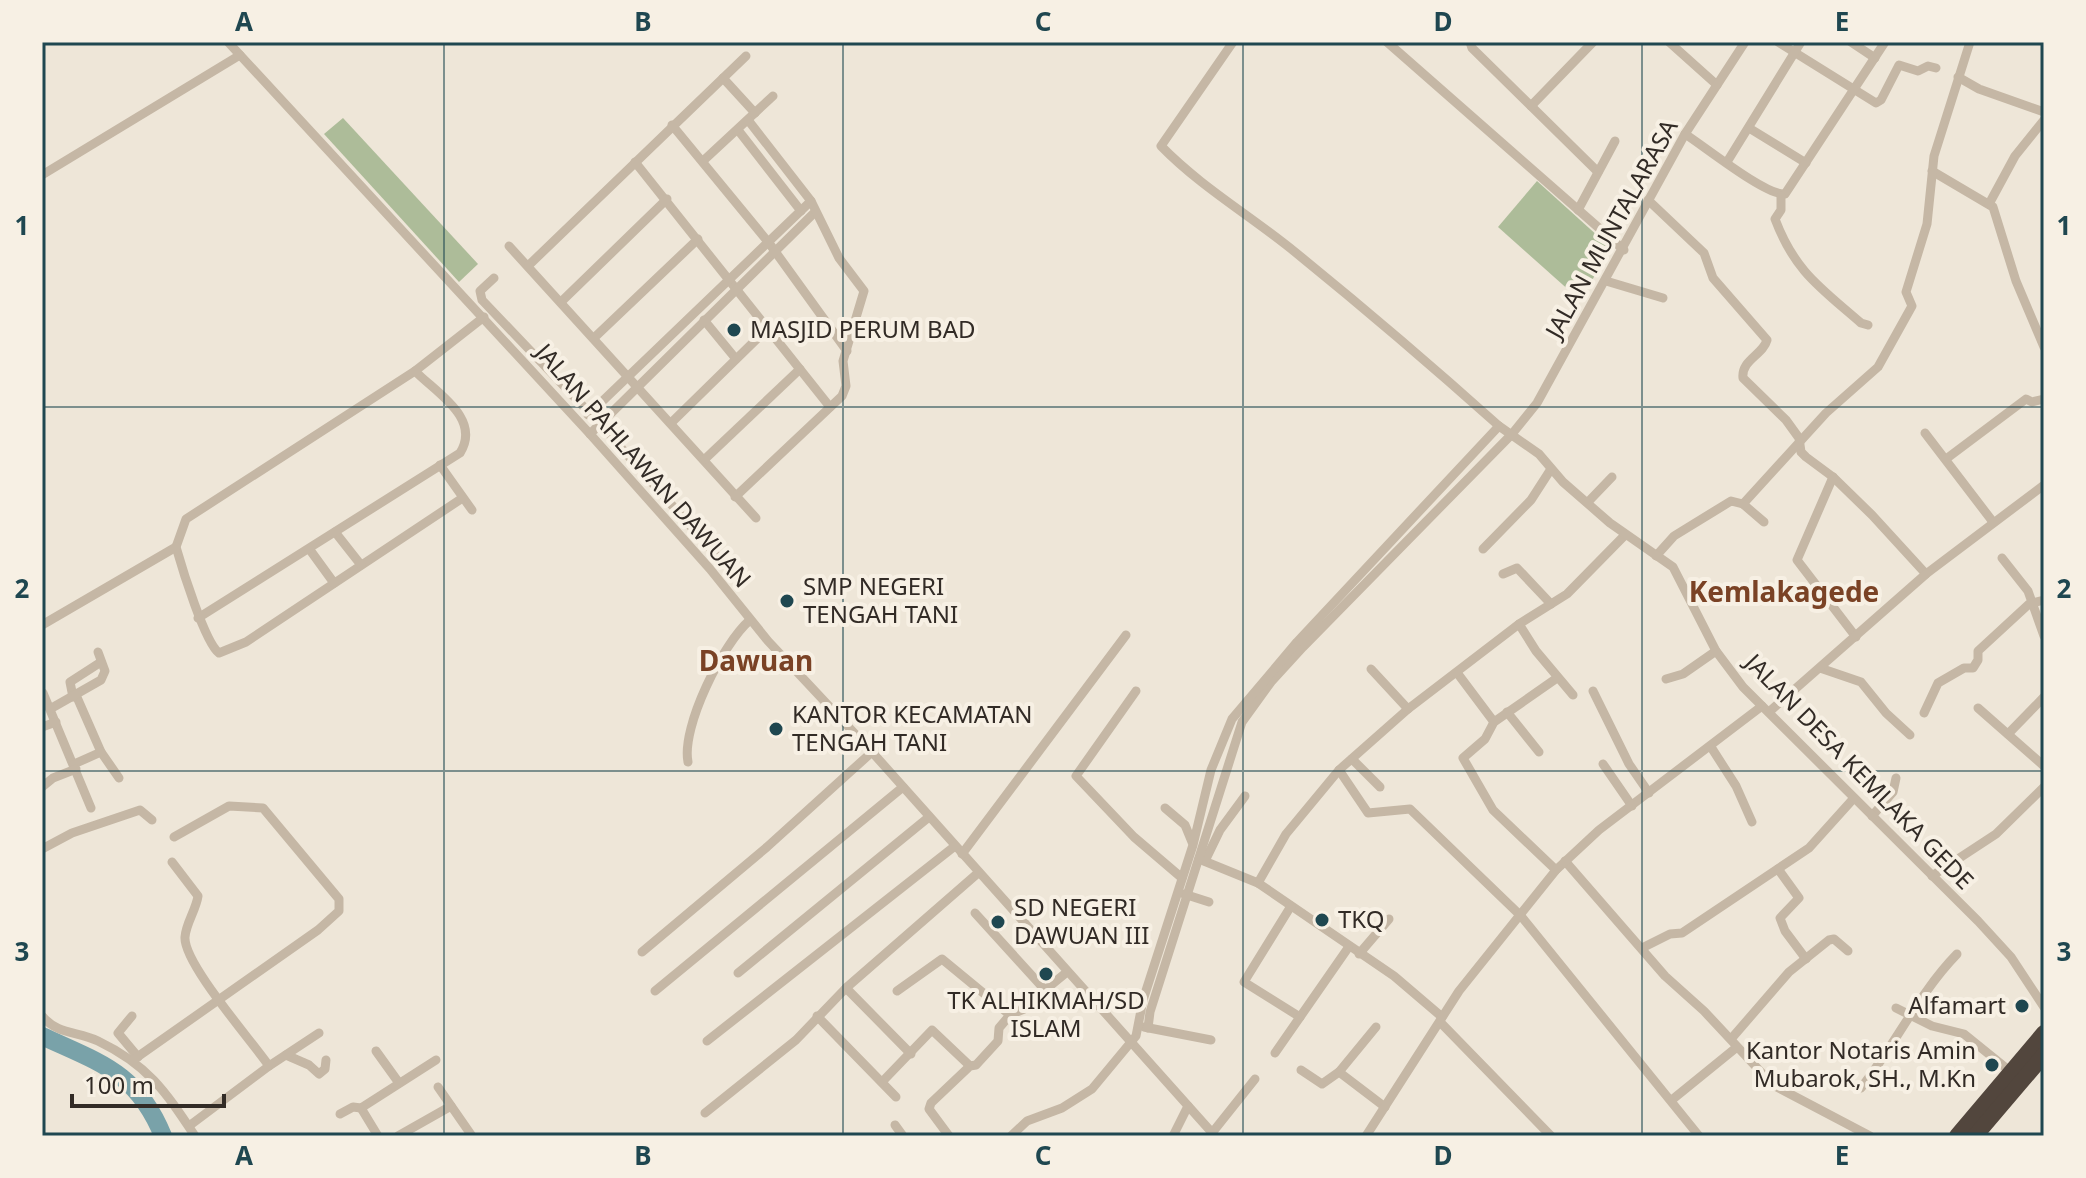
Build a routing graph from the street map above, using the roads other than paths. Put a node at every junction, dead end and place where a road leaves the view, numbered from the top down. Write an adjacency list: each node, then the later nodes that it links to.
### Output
1 (228, 42): 14 (street, JALAN PAHLAWAN DAWUAN)
2 (1233, 42): 74 (street, JALAN DESA KEMLAKA GEDE)
3 (1387, 42): 44 (street)
4 (1470, 42): 23 (street)
5 (1593, 42): 23 (street)
6 (1669, 42): 20 (street)
7 (1745, 42): 20 (street, JALAN MUNTALARASA)
8 (1778, 42): 13 (street)
9 (1801, 42): 13 (street)
10 (1851, 42): 16 (street)
11 (1885, 42): 16 (street)
12 (1970, 42): 18 (street)
13 (1793, 53): 21 (street); 28 (street)
14 (240, 55): 38 (street); 57 (street, JALAN PAHLAWAN DAWUAN)
15 (746, 56): 19 (street)
16 (1875, 58): 21 (street)
17 (1929, 68): 21 (street)
18 (1958, 77): 24 (street); 36 (street)
19 (723, 78): 25 (street); 27 (street)
20 (1713, 81): 30 (street, JALAN MUNTALARASA)
21 (1853, 91): 35 (street)
22 (773, 96): 25 (street)
23 (1531, 106): 37 (street)
24 (2044, 112)
25 (751, 117): 29 (street); 42 (street)
26 (2044, 120): 43 (street)
27 (672, 125): 32 (street); 33 (street)
28 (1749, 128): 34 (street); 35 (street)
29 (738, 130): 32 (street); 45 (street)
30 (1685, 134): 34 (street); 41 (street, JALAN MUNTALARASA)
31 (1615, 141): 37 (street)
32 (703, 161): 49 (street)
33 (635, 162): 40 (street); 51 (street)
34 (1727, 162): 39 (street)
35 (1806, 163): 39 (street)
36 (1932, 171): 43 (street); 77 (street)
37 (1598, 172): 44 (street)
38 (42, 175)
39 (1783, 195): 59 (street)
40 (667, 199): 47 (street); 56 (street)
41 (1648, 200): 50 (street, JALAN MUNTALARASA); 77 (street)
42 (811, 201): 45 (street); 46 (street)
43 (1989, 204): 62 (street)
44 (1578, 210): 50 (street)
45 (801, 211): 49 (street)
46 (814, 213): 49 (street); 63 (street)
47 (698, 239): 54 (street); 61 (street)
48 (509, 246): 51 (street)
49 (772, 247): 54 (street); 63 (street)
50 (1619, 247): 53 (street, JALAN MUNTALARASA)
51 (529, 265): 56 (street)
52 (494, 278): 70 (street)
53 (1606, 281): 55 (street); 74 (street, JALAN MUNTALARASA)
54 (734, 283): 58 (street); 60 (street); 67 (street)
55 (1663, 298)
56 (562, 301): 61 (street)
57 (484, 317): 66 (street); 71 (street, JALAN PAHLAWAN DAWUAN)
58 (704, 320): 64 (street); 67 (street)
59 (1868, 325)
60 (768, 328): 64 (street); 65 (street)
61 (595, 337): 67 (street)
62 (2044, 347)
63 (847, 351): 69 (street)
64 (736, 359): 72 (street)
65 (800, 369): 69 (street); 78 (street)
66 (415, 371): 80 (street); 95 (street)
67 (633, 382): 70 (street); 72 (street); 73 (street)
68 (2044, 399): 79 (street)
69 (830, 407): 85 (street)
70 (590, 413): 71 (street); 73 (street)
71 (580, 423): 76 (street, JALAN PAHLAWAN DAWUAN)
72 (671, 423): 78 (street)
73 (600, 424): 76 (street); 99 (street)
74 (1506, 430): 81 (street, JALAN DESA KEMLAKA GEDE); 98 (street); 98 (street)
75 (1925, 433): 79 (street)
76 (590, 434): 110 (street, JALAN PAHLAWAN DAWUAN)
77 (1801, 443): 83 (street); 88 (street)
78 (705, 459): 85 (street)
79 (1946, 459): 92 (street)
80 (440, 465): 86 (street); 93 (street)
81 (1551, 469): 87 (street, JALAN DESA KEMLAKA GEDE); 96 (street)
82 (1612, 477): 87 (street)
83 (1833, 477): 104 (street); 115 (street)
84 (2044, 485): 92 (street)
85 (735, 497): 90 (street)
86 (461, 499): 89 (street); 102 (street)
87 (1588, 502): 94 (street, JALAN DESA KEMLAKA GEDE)
88 (1743, 504): 91 (street); 100 (street)
89 (472, 510)
90 (756, 518)
91 (1764, 522)
92 (1993, 522): 104 (street)
93 (335, 532): 97 (street); 102 (street)
94 (1625, 535): 100 (street, JALAN DESA KEMLAKA GEDE); 108 (street)
95 (176, 547): 109 (street); 112 (street)
96 (1483, 549)
97 (310, 550): 105 (street); 109 (street)
98 (1387, 553): 116 (street)
99 (717, 556)
100 (1656, 556): 117 (street, JALAN DESA KEMLAKA GEDE)
101 (2002, 558): 107 (street)
102 (361, 565): 105 (street)
103 (1503, 574): 108 (street)
104 (1926, 574): 115 (street)
105 (334, 583): 109 (street)
106 (2044, 600): 107 (street)
107 (2033, 602): 114 (street); 134 (street)
108 (1551, 604): 111 (street)
109 (198, 618)
110 (750, 620): 142 (street, JALAN PAHLAWAN DAWUAN); 145 (street)
111 (1519, 624): 120 (street); 121 (street)
112 (42, 625)
113 (1126, 635): 169 (street)
114 (2044, 636)
115 (1856, 637): 118 (street)
116 (1300, 645): 167 (street); 170 (street)
117 (1716, 651): 122 (street); 132 (street, JALAN DESA KEMLAKA GEDE)
118 (1820, 668): 132 (street); 139 (street)
119 (1371, 669): 131 (street)
120 (1458, 674): 131 (street); 136 (street)
121 (1557, 678): 126 (street); 133 (street)
122 (1666, 679)
123 (1136, 691): 177 (street)
124 (1593, 691): 156 (street)
125 (43, 693): 130 (street)
126 (1573, 695)
127 (74, 696): 127 (street); 130 (street); 141 (street)
128 (2044, 697): 138 (street)
129 (1978, 708): 138 (street)
130 (50, 709): 135 (street)
131 (1408, 709): 144 (street)
132 (1766, 709): 140 (street); 158 (street, JALAN DESA KEMLAKA GEDE)
133 (1507, 712): 136 (street); 143 (street)
134 (1924, 713)
135 (56, 722): 137 (street); 148 (street)
136 (1494, 722): 174 (street)
137 (42, 727)
138 (2008, 734): 147 (street)
139 (1910, 735)
140 (1711, 747): 156 (street); 165 (street)
141 (101, 752): 148 (street); 150 (street)
142 (872, 752): 153 (street, JALAN PAHLAWAN DAWUAN); 188 (street)
143 (1539, 752)
144 (1352, 759): 149 (street); 154 (street)
145 (688, 762)
146 (1603, 764): 159 (street)
147 (2044, 766)
148 (75, 767): 152 (street); 160 (street)
149 (1339, 770): 178 (street); 183 (street)
150 (119, 778)
151 (1896, 778): 162 (street)
152 (42, 787)
153 (903, 787): 163 (street, JALAN PAHLAWAN DAWUAN); 196 (street)
154 (1380, 787)
155 (2044, 787): 176 (street)
156 (1649, 793): 159 (street)
157 (1245, 796): 170 (street)
158 (1854, 798): 162 (street, JALAN DESA KEMLAKA GEDE); 173 (street)
159 (1632, 806): 171 (street)
160 (91, 808)
161 (1165, 808): 167 (street)
162 (1872, 816): 176 (street, JALAN DESA KEMLAKA GEDE)
163 (929, 817): 169 (street, JALAN PAHLAWAN DAWUAN); 193 (street)
164 (152, 820): 168 (street)
165 (1752, 822)
166 (174, 837): 198 (street)
167 (1193, 845): 177 (street)
168 (42, 849)
169 (962, 849): 175 (street, JALAN PAHLAWAN DAWUAN); 213 (street)
170 (1202, 860): 178 (street); 179 (street)
171 (1565, 861): 174 (street); 186 (street)
172 (172, 862): 198 (street)
173 (1778, 869): 186 (street); 191 (street)
174 (1556, 870): 183 (street)
175 (978, 873): 192 (street, JALAN PAHLAWAN DAWUAN); 194 (street)
176 (1932, 876): 199 (street, JALAN DESA KEMLAKA GEDE)
177 (1182, 878): 179 (street)
178 (1258, 883): 181 (street)
179 (1182, 894): 180 (street); 209 (street)
180 (1209, 902)
181 (1291, 906): 185 (street); 205 (street)
182 (975, 913): 195 (street)
183 (1521, 916): 206 (street); 234 (street)
184 (1389, 919): 189 (street)
185 (1348, 948): 189 (street); 205 (street)
186 (1642, 948): 214 (street)
187 (1848, 951): 191 (street)
188 (642, 952)
189 (1359, 954): 206 (street)
190 (1957, 954): 202 (street)
191 (1806, 959): 214 (street)
192 (1067, 972): 195 (street); 209 (street, JALAN PAHLAWAN DAWUAN)
193 (738, 973)
194 (846, 988): 204 (street); 217 (street)
195 (1045, 990): 201 (street)
196 (655, 991)
197 (897, 991): 201 (street)
198 (218, 1000): 220 (street); 223 (street)
199 (2044, 1007)
200 (1896, 1008): 202 (street)
201 (1010, 1015): 224 (street)
202 (1911, 1015): 227 (street); 232 (street)
203 (132, 1016): 220 (street)
204 (817, 1016): 229 (street); 239 (street)
205 (1300, 1017): 216 (street)
206 (1441, 1019): 237 (street); 253 (street)
207 (44, 1025): 220 (street)
208 (1376, 1027): 226 (street)
209 (1141, 1031): 212 (street); 236 (street, JALAN PAHLAWAN DAWUAN); 250 (street)
210 (319, 1033): 218 (street)
211 (2044, 1033): 227 (highway)
212 (1211, 1040)
213 (707, 1041)
214 (1734, 1043): 234 (street); 255 (street)
215 (376, 1051): 230 (street)
216 (1275, 1053)
217 (911, 1054): 224 (street); 229 (street)
218 (286, 1055): 221 (street); 223 (street)
219 (2044, 1055): 257 (highway)
220 (136, 1059): 242 (street)
221 (326, 1060)
222 (436, 1060): 230 (street)
223 (269, 1066): 242 (street)
224 (970, 1066): 249 (street)
225 (1301, 1070): 226 (street)
226 (1339, 1072): 237 (street)
227 (2011, 1072): 256 (highway)
228 (1255, 1079): 243 (street)
229 (882, 1082): 233 (street)
230 (399, 1083): 238 (street)
231 (438, 1087): 235 (street)
232 (1861, 1088)
233 (896, 1097)
234 (1673, 1099): 254 (street)
235 (451, 1106): 246 (street); 247 (street)
236 (1188, 1106): 243 (street, JALAN PAHLAWAN DAWUAN); 251 (street)
237 (1385, 1107): 252 (street)
238 (361, 1108): 240 (street); 245 (street)
239 (705, 1113)
240 (340, 1114)
241 (895, 1125): 248 (street)
242 (189, 1126): 244 (street)
243 (1214, 1134)
244 (195, 1136)
245 (378, 1136)
246 (398, 1136)
247 (472, 1136)
248 (903, 1136)
249 (949, 1136)
250 (1013, 1136)
251 (1173, 1136)
252 (1366, 1136)
253 (1551, 1136)
254 (1699, 1136)
255 (1870, 1136)
256 (1957, 1136)
257 (1975, 1136)

